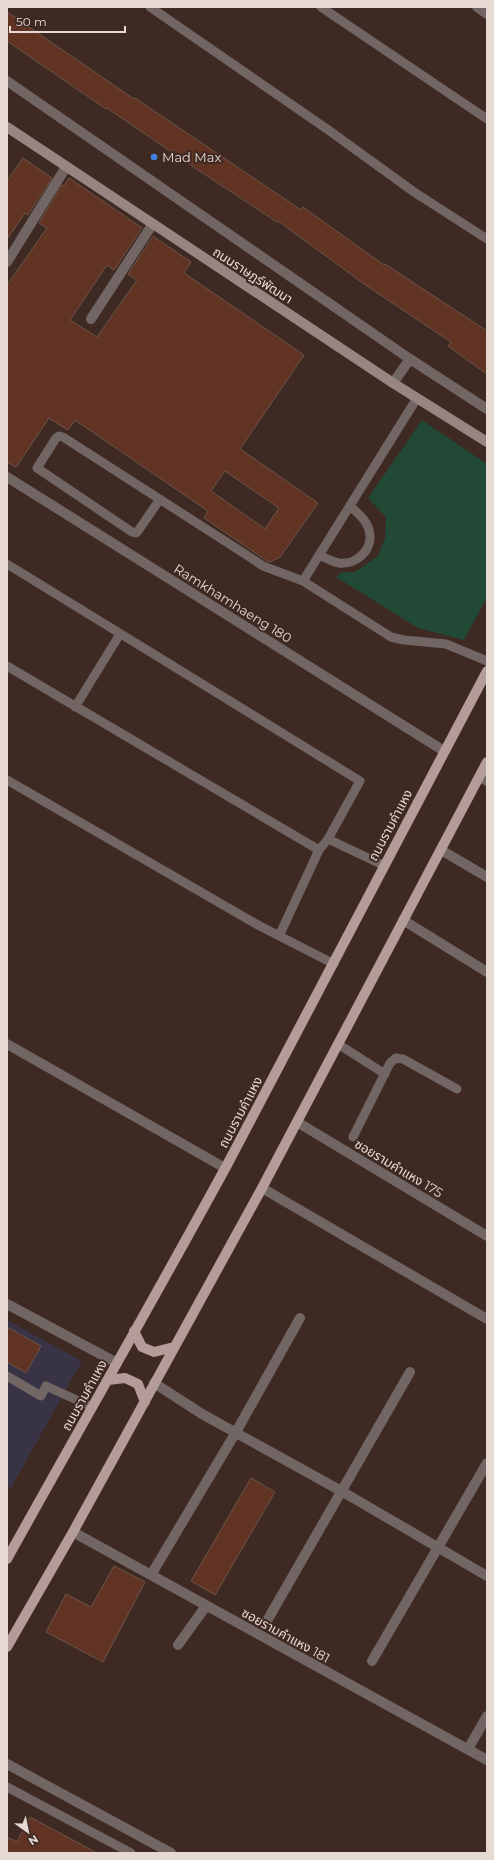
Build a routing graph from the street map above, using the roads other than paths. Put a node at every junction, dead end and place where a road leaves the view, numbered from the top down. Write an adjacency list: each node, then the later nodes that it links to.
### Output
1 (150, 7): 10 (lane)
2 (321, 7): 6 (lane)
3 (477, 7): 4 (street)
4 (487, 14)
5 (7, 81): 13 (street)
6 (487, 120)
7 (8, 130): 8 (street, ถนนราษฏร์พัฒนา)
8 (66, 167): 9 (street, ถนนราษฏร์พัฒนา); 11 (street)
9 (152, 225): 12 (street); 14 (street, ถนนราษฏร์พัฒนา)
10 (487, 239)
11 (7, 262)
12 (91, 319)
13 (410, 359): 14 (street); 16 (street)
14 (393, 383): 15 (street, ถนนราษฏร์พัฒนา)
15 (417, 398): 17 (street, ถนนราษฏร์พัฒนา); 20 (lane)
16 (487, 409)
17 (487, 442)
18 (7, 477): 29 (street, Ramkhamhaeng 180)
19 (160, 499): 19 (lane); 23 (lane)
20 (350, 506): 21 (lane); 21 (lane)
21 (319, 555): 23 (lane)
22 (7, 564): 24 (lane)
23 (303, 581): 25 (lane)
24 (120, 634): 28 (lane); 33 (lane)
25 (487, 661)
26 (7, 666): 28 (lane)
27 (487, 671): 29 (main road, ถนนรามคำแหง)
28 (75, 707): 34 (lane)
29 (444, 751): 36 (main road, ถนนรามคำแหง)
30 (487, 762): 31 (main road)
31 (483, 779): 35 (main road)
32 (7, 780): 39 (lane)
33 (328, 839): 34 (lane); 36 (lane)
34 (319, 850): 39 (lane)
35 (441, 850): 37 (street); 38 (main road)
36 (383, 865): 40 (main road, ถนนรามคำแหง)
37 (487, 877)
38 (403, 920): 41 (street); 43 (main road)
39 (279, 936): 40 (lane)
40 (334, 964): 48 (main road, ถนนรามคำแหง)
41 (487, 972)
42 (7, 1044): 48 (street)
43 (338, 1044): 44 (lane); 46 (main road)
44 (385, 1074): 45 (lane); 47 (lane)
45 (457, 1089)
46 (297, 1122): 49 (main road); 50 (street, ซอยรามคำแหง 175)
47 (353, 1137)
48 (225, 1168): 54 (main road, ถนนรามคำแหง)
49 (262, 1188): 53 (street); 55 (main road)
50 (487, 1236)
51 (7, 1304): 56 (street)
52 (300, 1318): 63 (street)
53 (487, 1319)
54 (134, 1331): 55 (main road); 56 (main road, ถนนรามคำแหง)
55 (174, 1347): 60 (main road)
56 (117, 1363): 59 (main road, ถนนรามคำแหง)
57 (410, 1372): 65 (street)
58 (7, 1376): 62 (lane)
59 (108, 1380): 61 (main road); 62 (main road, ถนนรามคำแหง)
60 (154, 1383): 61 (main road); 63 (street)
61 (144, 1402): 66 (main road)
62 (92, 1407): 68 (main road, ถนนรามคำแหง)
63 (236, 1432): 65 (street); 69 (street)
64 (487, 1463): 67 (street)
65 (343, 1492): 67 (street); 72 (street)
66 (73, 1532): 69 (street, ซอยรามคำแหง 181); 74 (main road)
67 (437, 1546): 70 (street); 75 (street)
68 (7, 1559)
69 (151, 1575): 71 (street, ซอยรามคำแหง 181)
70 (487, 1576)
71 (206, 1606): 73 (street); 77 (street, ซอยรามคำแหง 181)
72 (268, 1619)
73 (178, 1645)
74 (7, 1647)
75 (372, 1661)
76 (487, 1716): 77 (street)
77 (468, 1749): 78 (street, ซอยรามคำแหง 181)
78 (487, 1760)
79 (7, 1764): 82 (street)
80 (7, 1787): 81 (lane)
81 (131, 1853)
82 (171, 1853)

